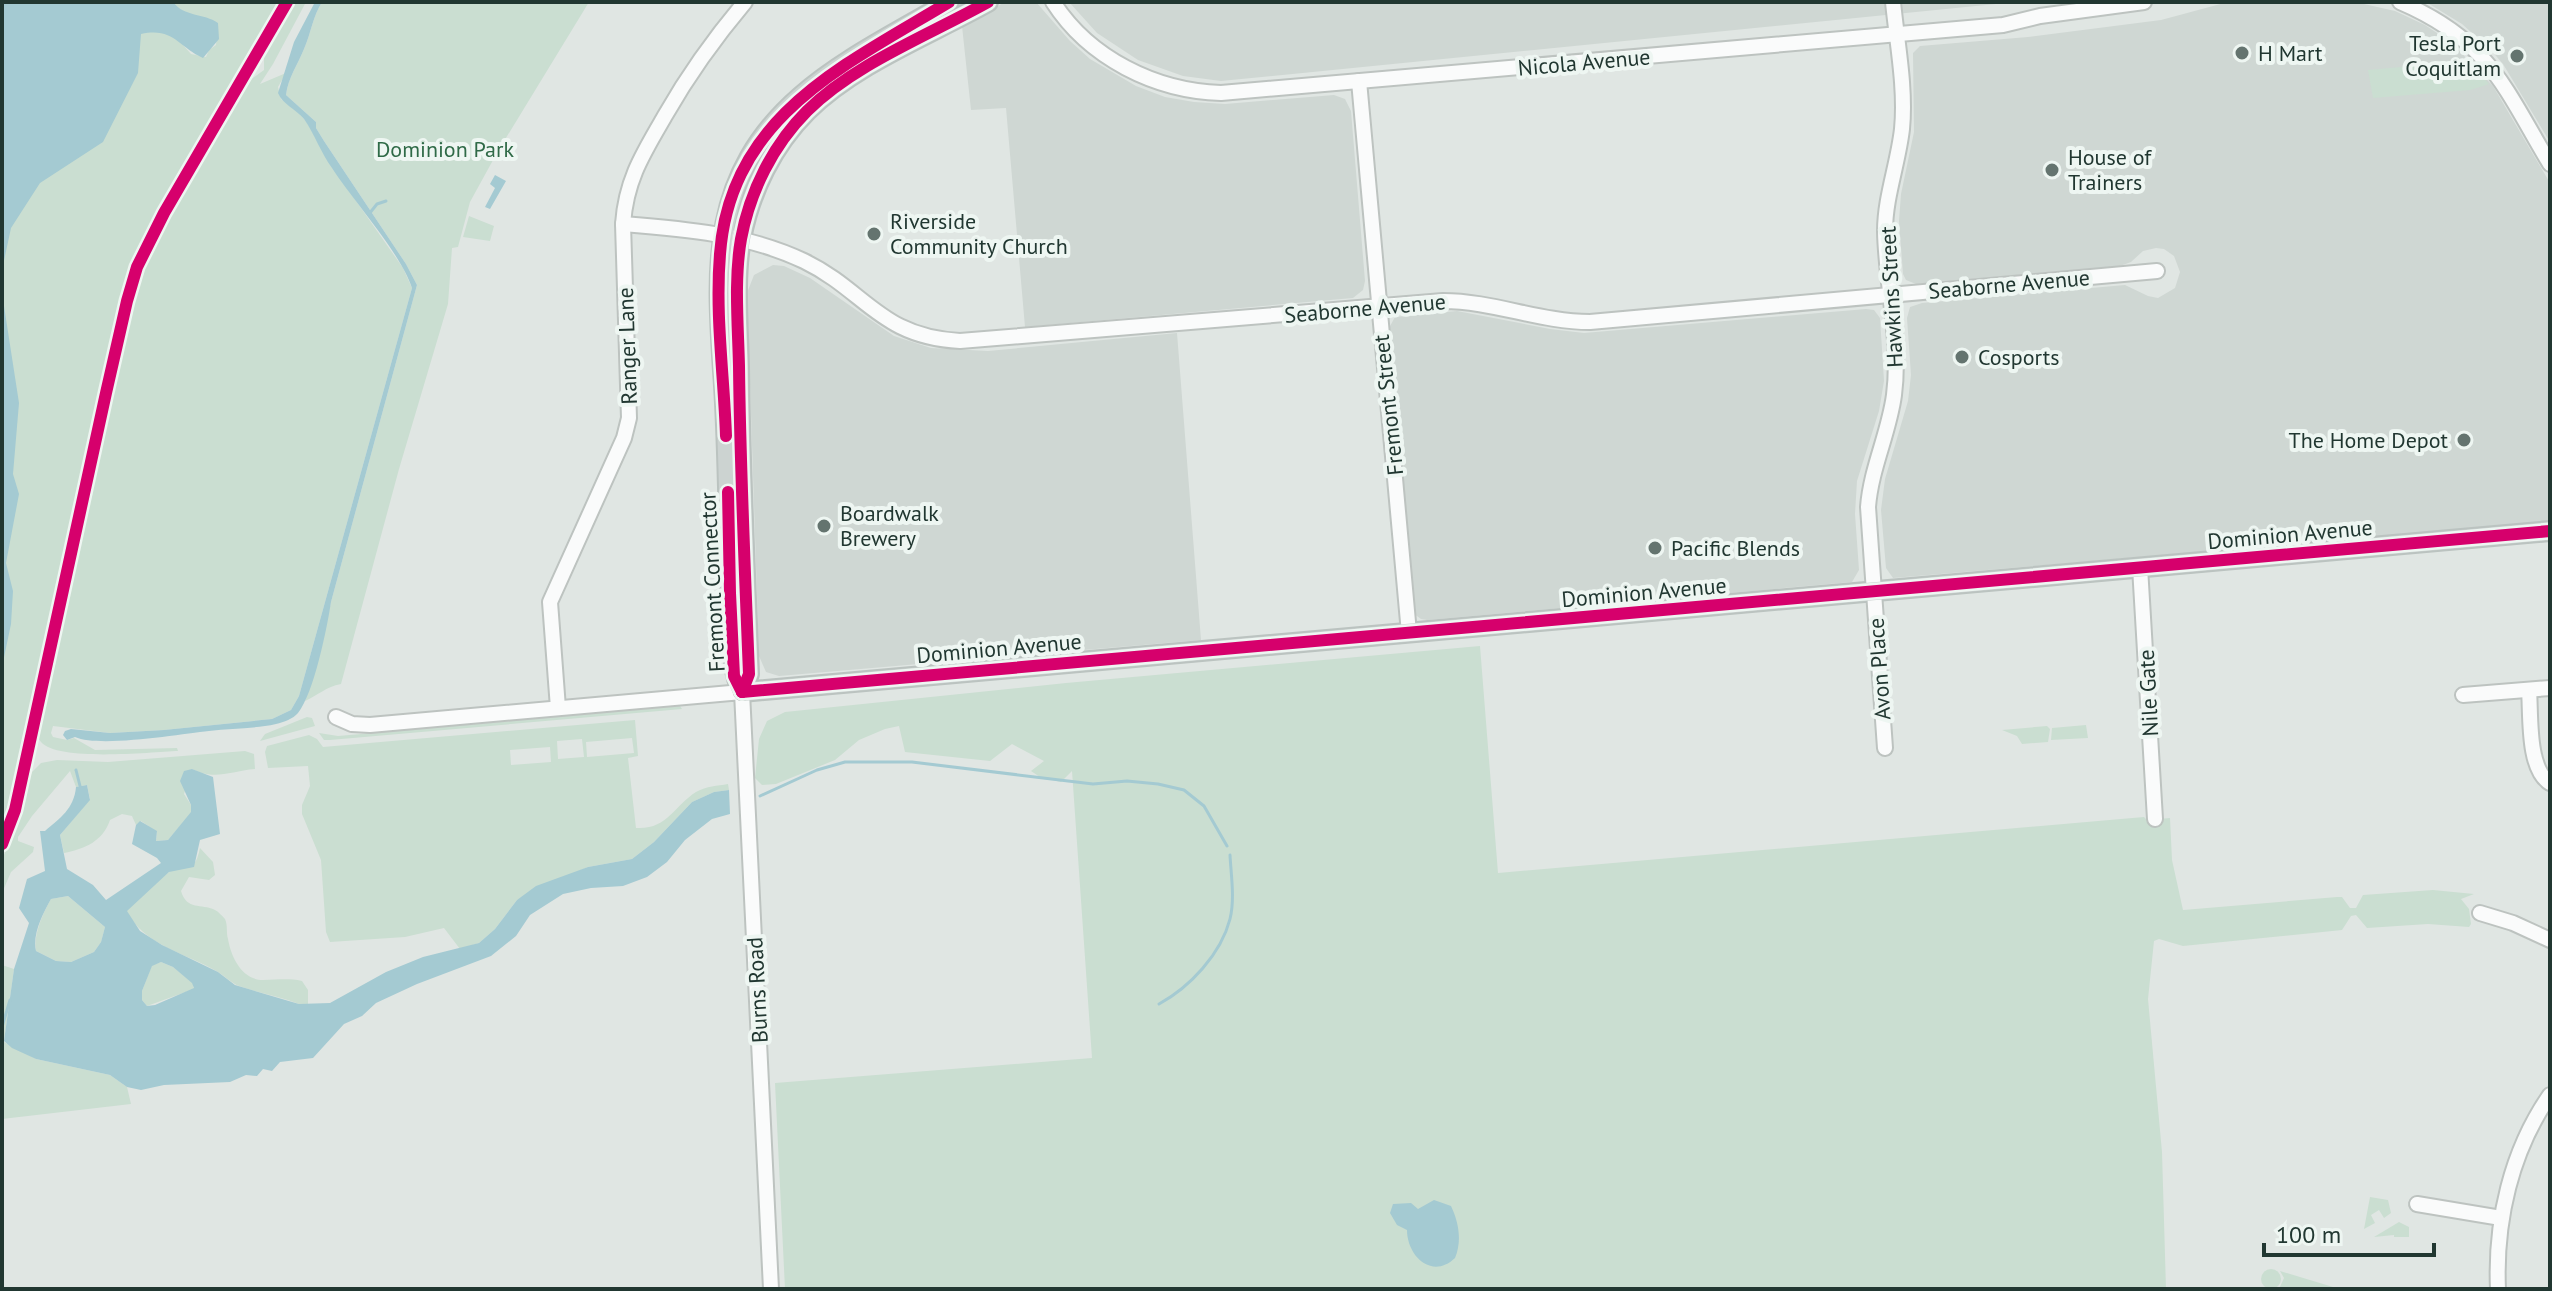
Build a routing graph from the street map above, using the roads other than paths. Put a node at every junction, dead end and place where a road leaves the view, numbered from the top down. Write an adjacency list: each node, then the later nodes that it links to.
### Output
1 (745, 2): 11 (street, Ranger Lane)
2 (949, 2): 12 (main road, Fremont Connector)
3 (988, 2): 13 (main road, Fremont Connector)
4 (1053, 2): 9 (street, Nicola Avenue)
5 (1893, 2): 8 (street, Hawkins Street)
6 (2144, 2): 8 (street, Nicola Avenue)
7 (2400, 2): 10 (street)
8 (1896, 35): 9 (street, Nicola Avenue); 15 (street, Hawkins Street)
9 (1359, 81): 16 (street, Fremont Street)
10 (2550, 164)
11 (623, 224): 12 (street, Seaborne Avenue); 25 (street, Ranger Lane)
12 (722, 235): 13 (street, Seaborne Avenue); 23 (main road, Fremont Connector)
13 (741, 240): 16 (street, Seaborne Avenue); 23 (main road, Fremont Connector)
14 (2157, 271): 15 (street, Seaborne Avenue)
15 (1891, 295): 16 (street, Seaborne Avenue); 19 (street, Hawkins Street)
16 (1377, 306): 20 (street, Fremont Street)
17 (2550, 531): 18 (main road, Dominion Avenue)
18 (2140, 567): 19 (main road, Dominion Avenue); 29 (street, Nile Gate)
19 (1874, 591): 20 (main road, Dominion Avenue); 27 (street, Avon Place)
20 (1409, 633): 23 (main road, Dominion Avenue)
21 (2550, 688): 22 (street)
22 (2529, 690): 24 (street); 28 (street)
23 (742, 692): 25 (street, Dominion Avenue); 35 (street, Burns Road)
24 (2463, 695)
25 (558, 708): 26 (street, Dominion Avenue)
26 (336, 717)
27 (1885, 748)
28 (2550, 783)
29 (2155, 819)
30 (2480, 913): 31 (street)
31 (2550, 940)
32 (2550, 1095): 34 (street)
33 (2417, 1204): 34 (street)
34 (2501, 1218): 36 (street)
35 (771, 1289)
36 (2498, 1289)

